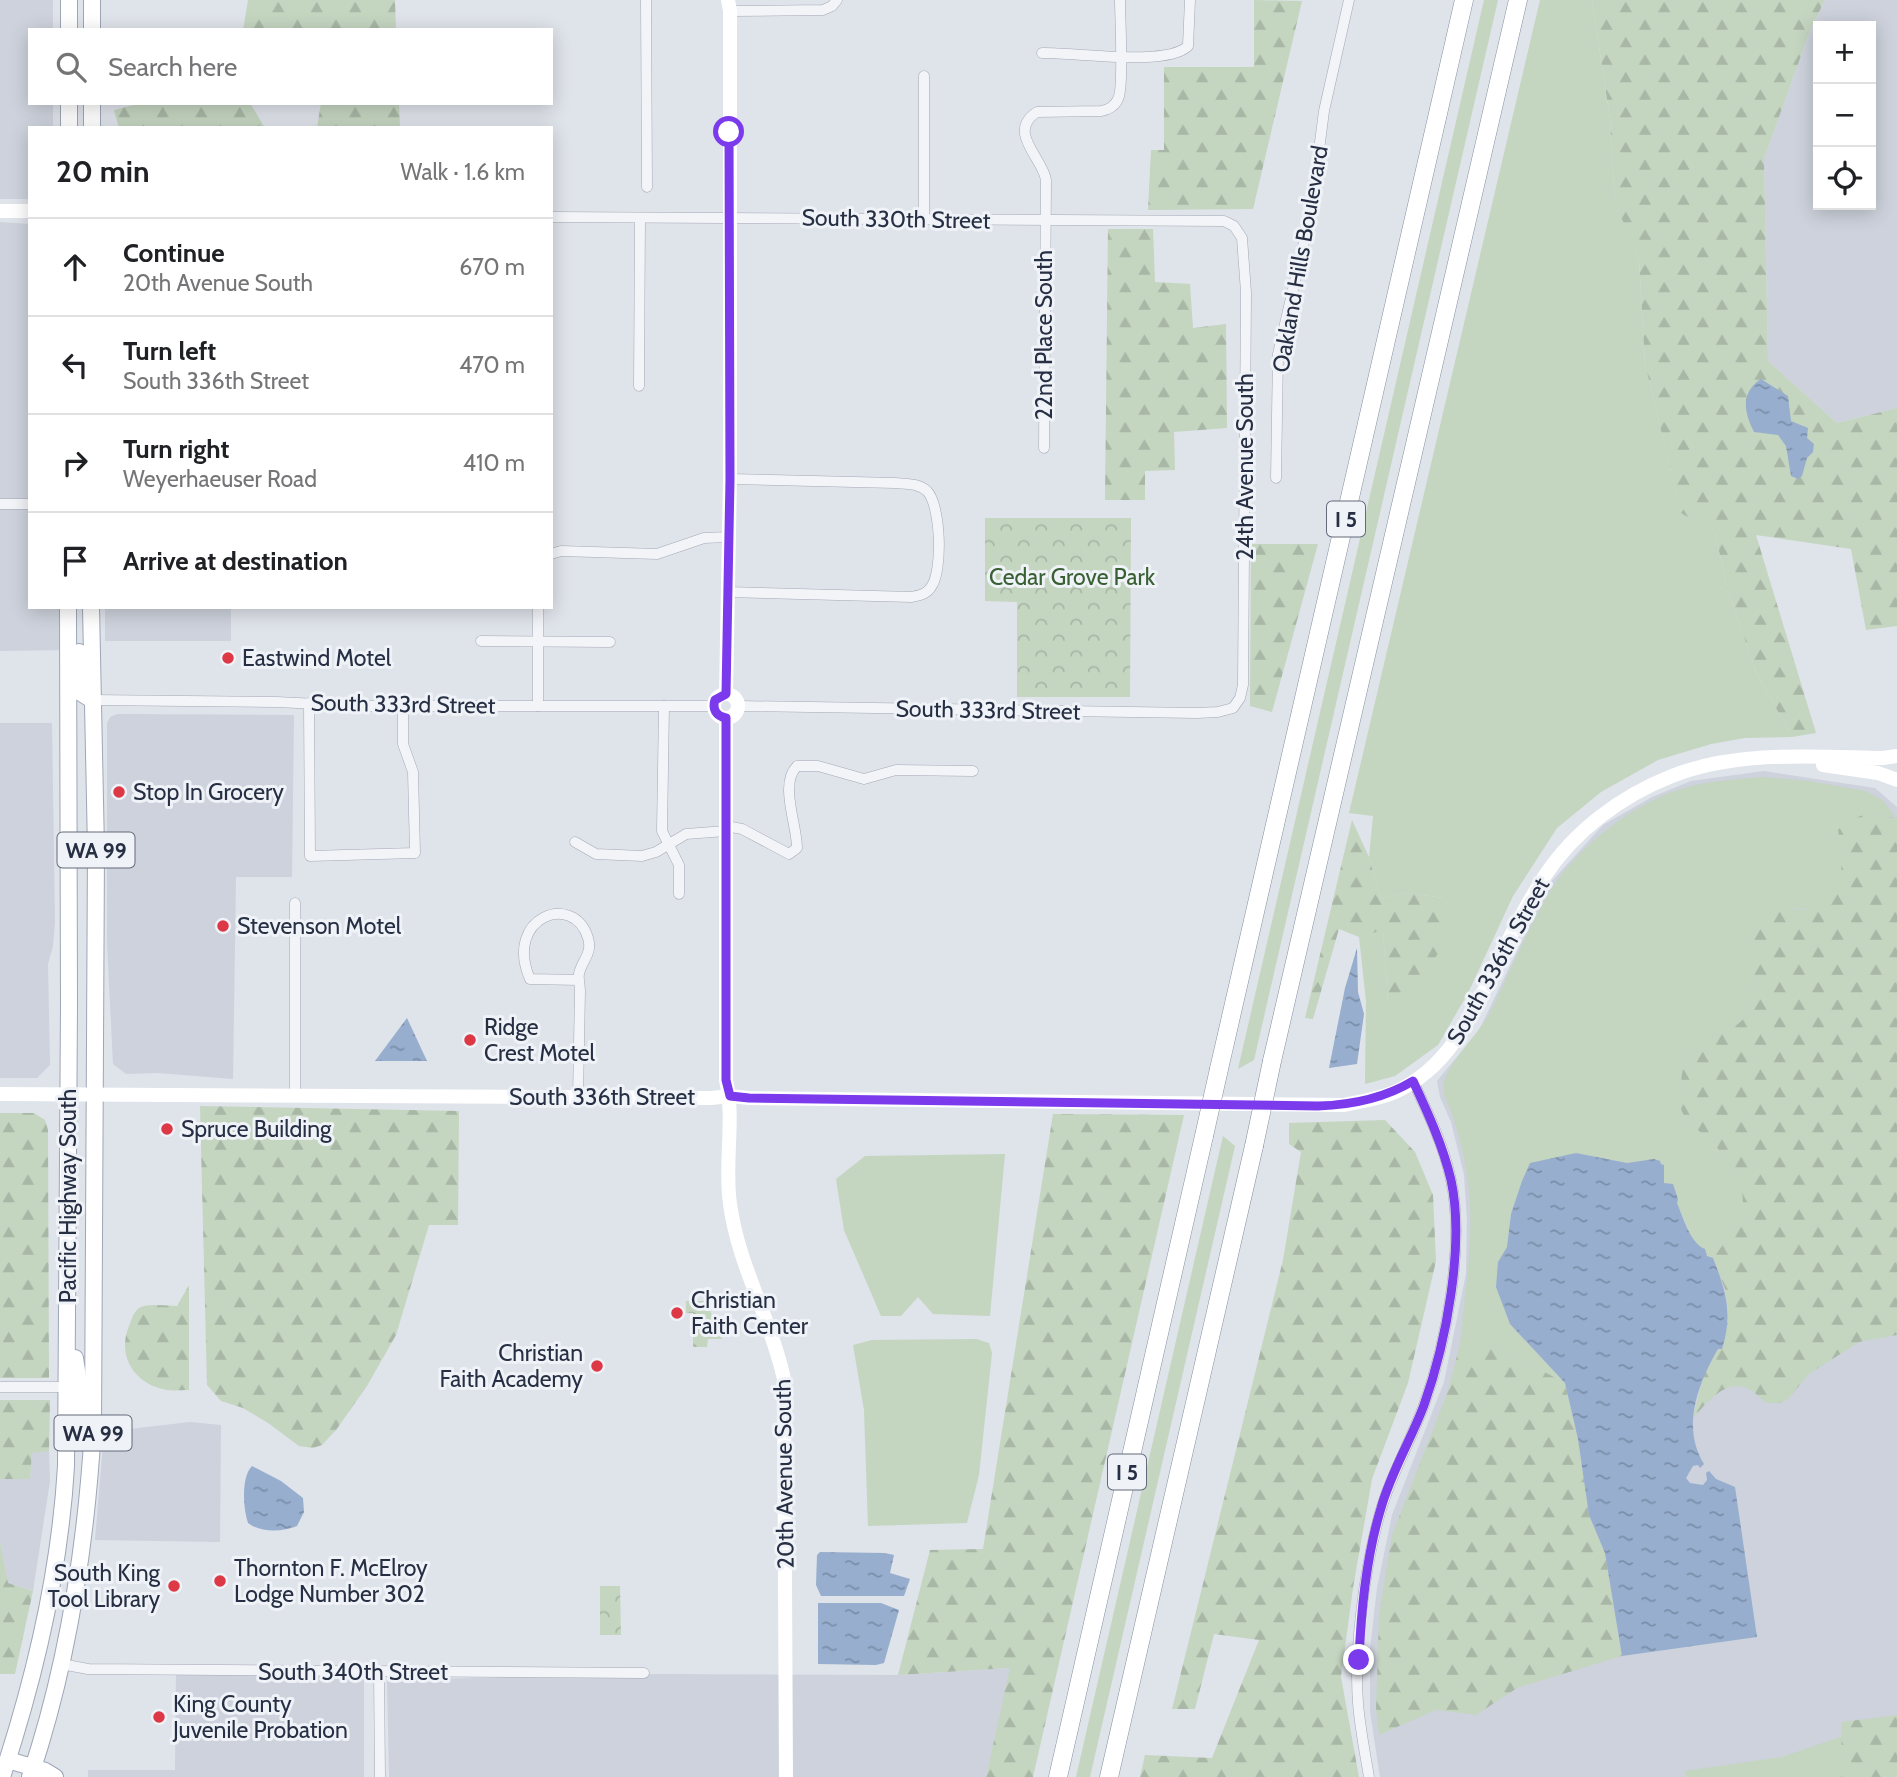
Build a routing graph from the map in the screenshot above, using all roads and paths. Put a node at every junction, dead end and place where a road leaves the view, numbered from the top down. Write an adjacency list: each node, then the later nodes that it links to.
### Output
1 (69, 0): 11 (main road)
2 (92, 0): 12 (main road)
3 (646, 0): 20 (street)
4 (837, 0): 10 (street)
5 (1120, 0): 14 (street)
6 (1190, 0): 14 (street)
7 (1349, 0): 31 (street, Oakland Hills Boulevard)
8 (1464, 0): 84 (highway, I 5, bridge)
9 (1518, 0): 85 (highway, I 5, bridge)
10 (729, 6): 23 (main road)
11 (69, 28)
12 (92, 28)
13 (1042, 53): 14 (street)
14 (1120, 57): 27 (street, 22nd Place South)
15 (924, 76): 26 (street)
16 (69, 105): 18 (main road)
17 (92, 105): 19 (main road)
18 (69, 126)
19 (92, 126)
20 (647, 187)
21 (0, 211): 22 (main road)
22 (28, 211)
23 (730, 216): 25 (street, South 330th Street); 26 (street, South 330th Street); 32 (main road)
24 (553, 217): 25 (street, South 330th Street)
25 (640, 218): 29 (street)
26 (924, 218): 27 (street, South 330th Street)
27 (1045, 222): 28 (street, South 330th Street); 30 (street, 22nd Place South)
28 (1238, 231): 47 (street, 24th Avenue South)
29 (639, 386)
30 (1044, 448)
31 (1276, 478)
32 (730, 479): 35 (main road); 37 (street)
33 (0, 504): 34 (street)
34 (28, 504)
35 (729, 537): 36 (street); 37 (main road)
36 (553, 553)
37 (727, 592): 44 (main road)
38 (68, 609): 66 (main road, Pacific Highway South / WA 99)
39 (87, 609): 45 (main road)
40 (538, 609): 41 (street)
41 (538, 640): 42 (street); 43 (street); 49 (street)
42 (481, 641)
43 (610, 642)
44 (726, 694): 51 (main road); 52 (main road)
45 (92, 700): 46 (street, South 333rd Street); 67 (main road, Pacific Highway South / WA 99)
46 (309, 703): 48 (street, South 333rd Street); 48 (street)
47 (1237, 704): 52 (street, South 333rd Street)
48 (403, 706): 49 (street, South 333rd Street)
49 (538, 706): 50 (street, South 333rd Street)
50 (664, 706): 51 (street, South 333rd Street); 60 (street)
51 (714, 706): 53 (main road)
52 (738, 706): 53 (main road)
53 (726, 718): 58 (main road, 20th Avenue South)
54 (1897, 756): 55 (main road, South 336th Street)
55 (1758, 759): 57 (main road, South 336th Street); 64 (main road, South 336th Street)
56 (973, 771): 58 (street)
57 (1897, 780)
58 (726, 828): 60 (street); 69 (main road, 20th Avenue South)
59 (575, 842): 60 (street)
60 (668, 845): 61 (street)
61 (679, 894)
62 (295, 903): 68 (street)
63 (579, 980): 63 (street); 70 (street)
64 (1413, 1081): 69 (main road, South 336th Street); 86 (street)
65 (0, 1094): 66 (main road, South 336th Street)
66 (69, 1094): 67 (main road, South 336th Street); 71 (main road, Pacific Highway South / WA 99)
67 (96, 1094): 68 (main road, South 336th Street); 74 (main road, Pacific Highway South / WA 99)
68 (295, 1095): 70 (main road, South 336th Street)
69 (730, 1096): 70 (main road, South 336th Street); 83 (main road, 20th Avenue South)
70 (578, 1097)
71 (68, 1324): 73 (main road, Pacific Highway South / WA 99); 74 (main road)
72 (0, 1387): 73 (street)
73 (67, 1387): 78 (main road, Pacific Highway South / WA 99)
74 (93, 1428): 75 (main road, Pacific Highway South / WA 99)
75 (61, 1664): 76 (street, South 340th Street); 79 (main road, Pacific Highway South / WA 99)
76 (379, 1673): 77 (street, South 340th Street); 82 (street)
77 (644, 1673)
78 (4, 1759): 79 (main road); 80 (main road, Pacific Highway South / WA 99)
79 (32, 1772): 81 (main road)
80 (2, 1777)
81 (55, 1777)
82 (380, 1777)
83 (786, 1777)
84 (1058, 1777)
85 (1109, 1777)
86 (1369, 1777)

